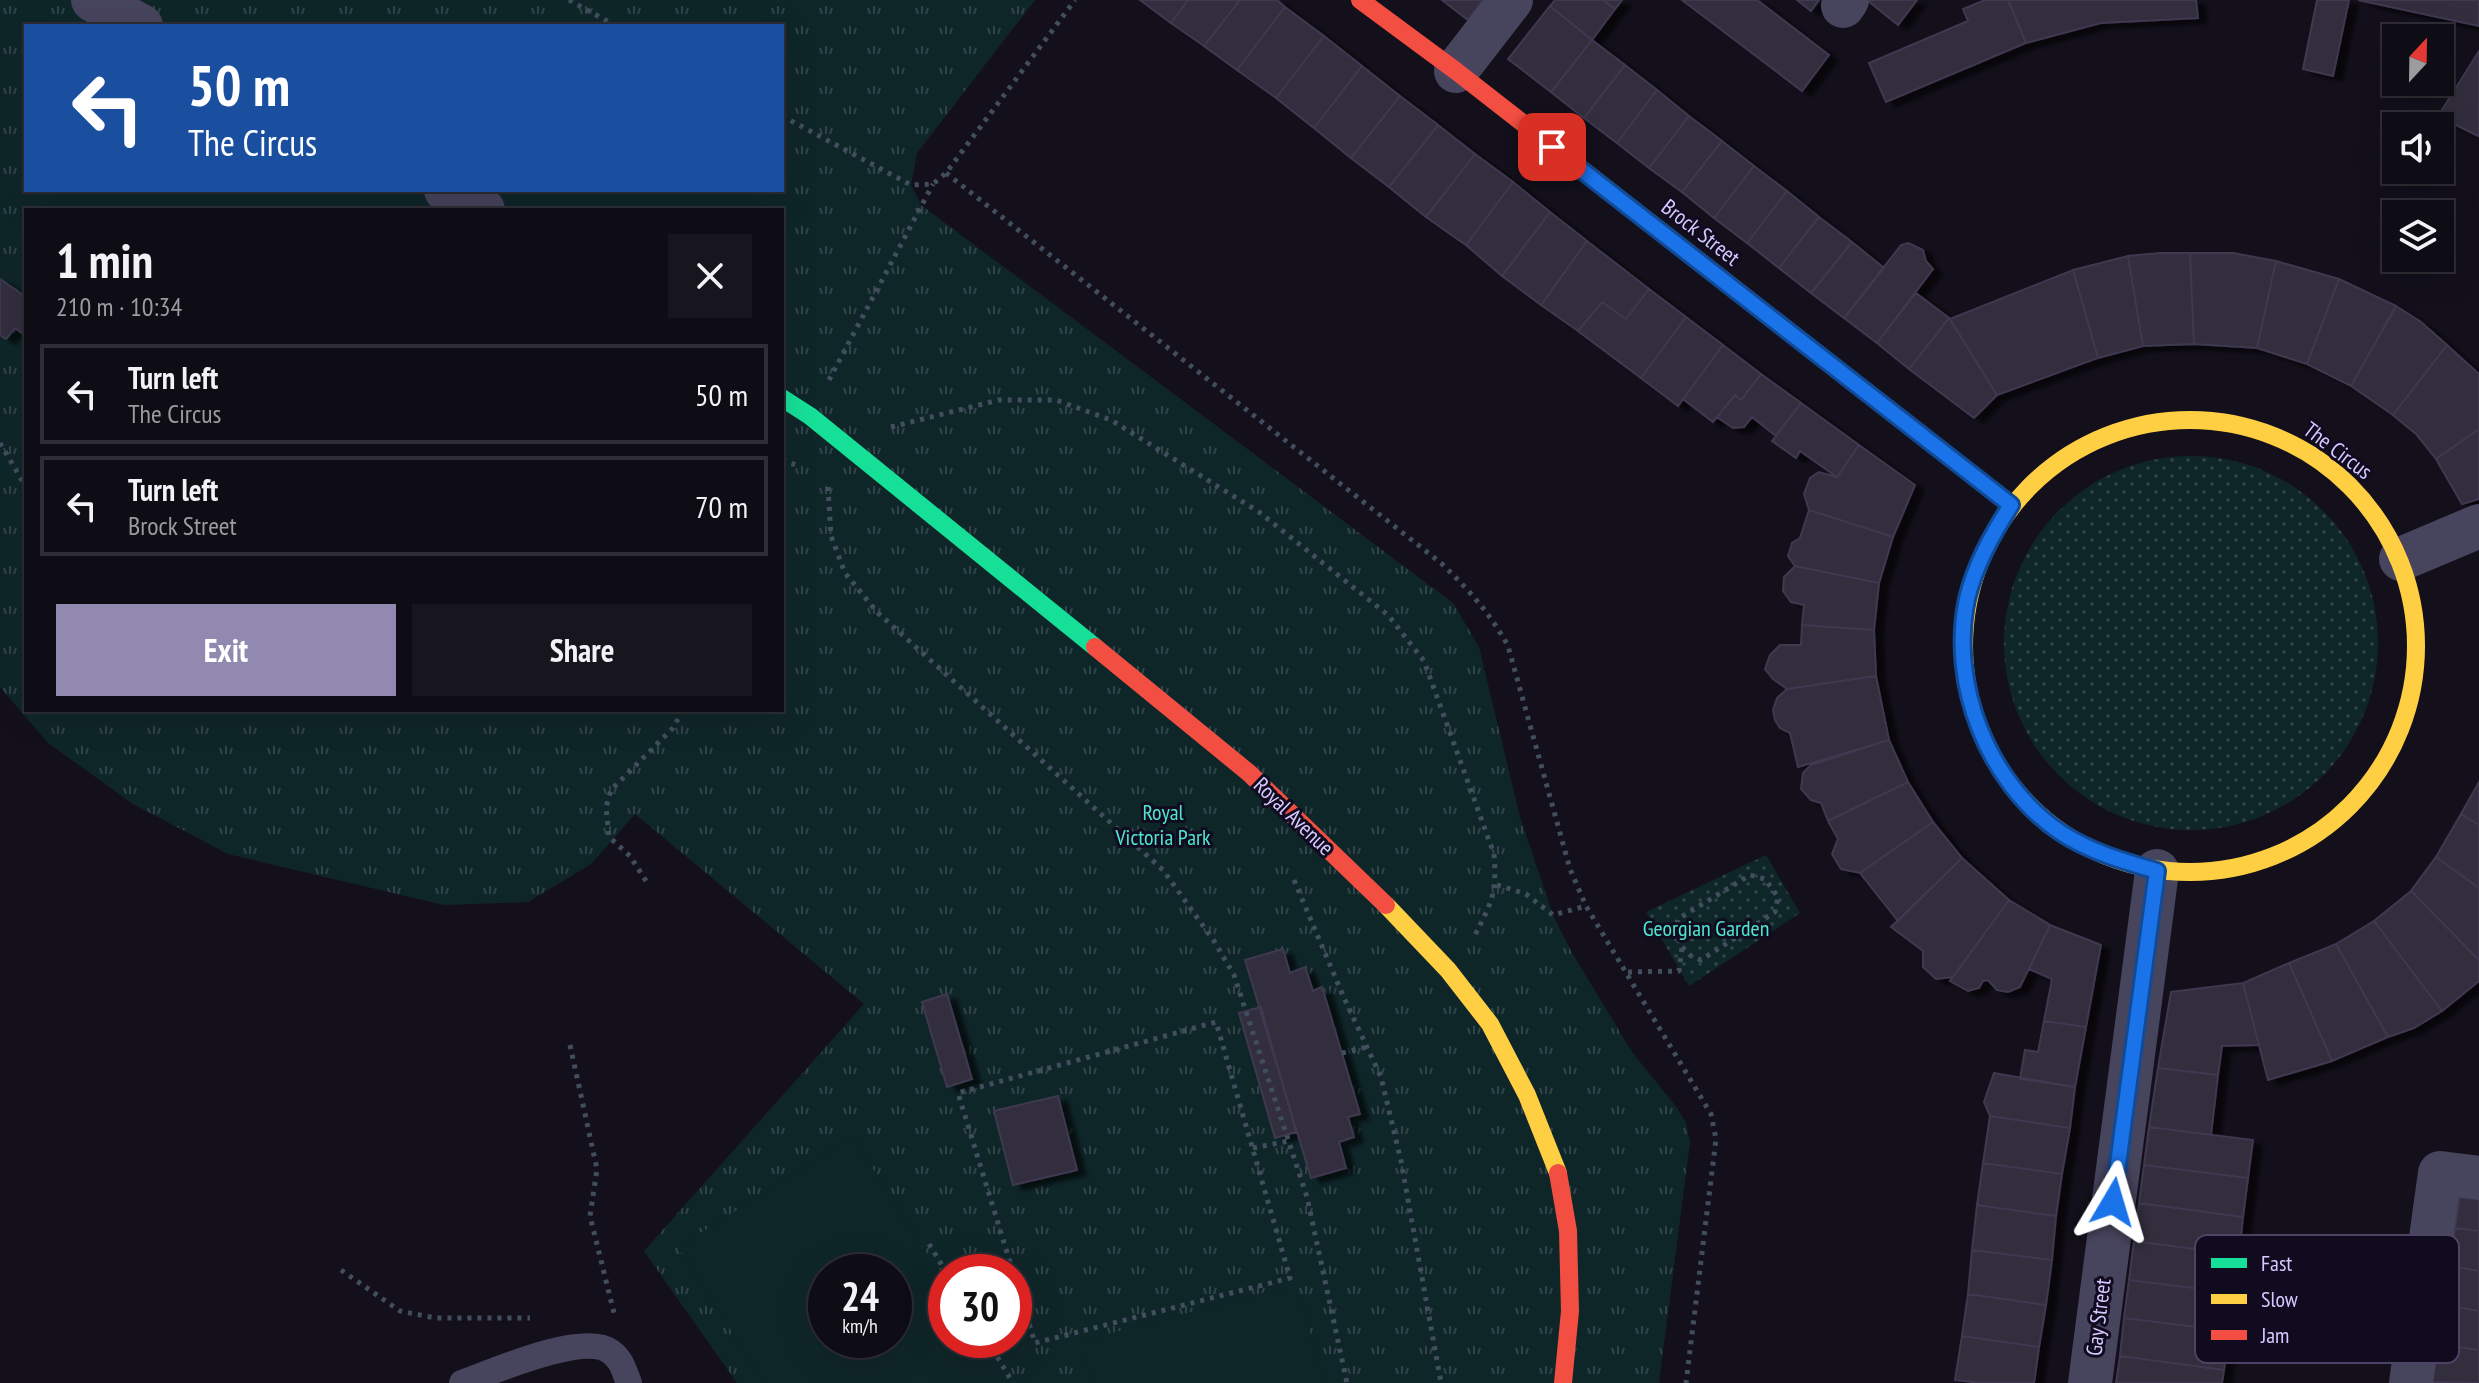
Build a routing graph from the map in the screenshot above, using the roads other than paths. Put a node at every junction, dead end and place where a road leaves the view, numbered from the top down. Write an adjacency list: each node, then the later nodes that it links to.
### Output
1 (93, 0): 4 (street)
2 (1360, 0): 5 (street, Brock Street)
3 (1511, 0): 5 (street)
4 (137, 24)
5 (1456, 71): 9 (street, Brock Street)
6 (450, 192): 7 (street)
7 (479, 208)
8 (784, 399): 18 (street, Royal Avenue)
9 (2011, 505): 11 (street, The Circus); 12 (street, The Circus)
10 (2479, 526): 11 (street)
11 (2401, 559): 12 (street, The Circus)
12 (2157, 871): 19 (street, Gay Street)
13 (2479, 1178): 14 (street)
14 (2431, 1235)
15 (2414, 1363): 20 (street)
16 (462, 1383): 17 (lane)
17 (629, 1383)
18 (1563, 1383)
19 (2090, 1383)
20 (2411, 1383)

